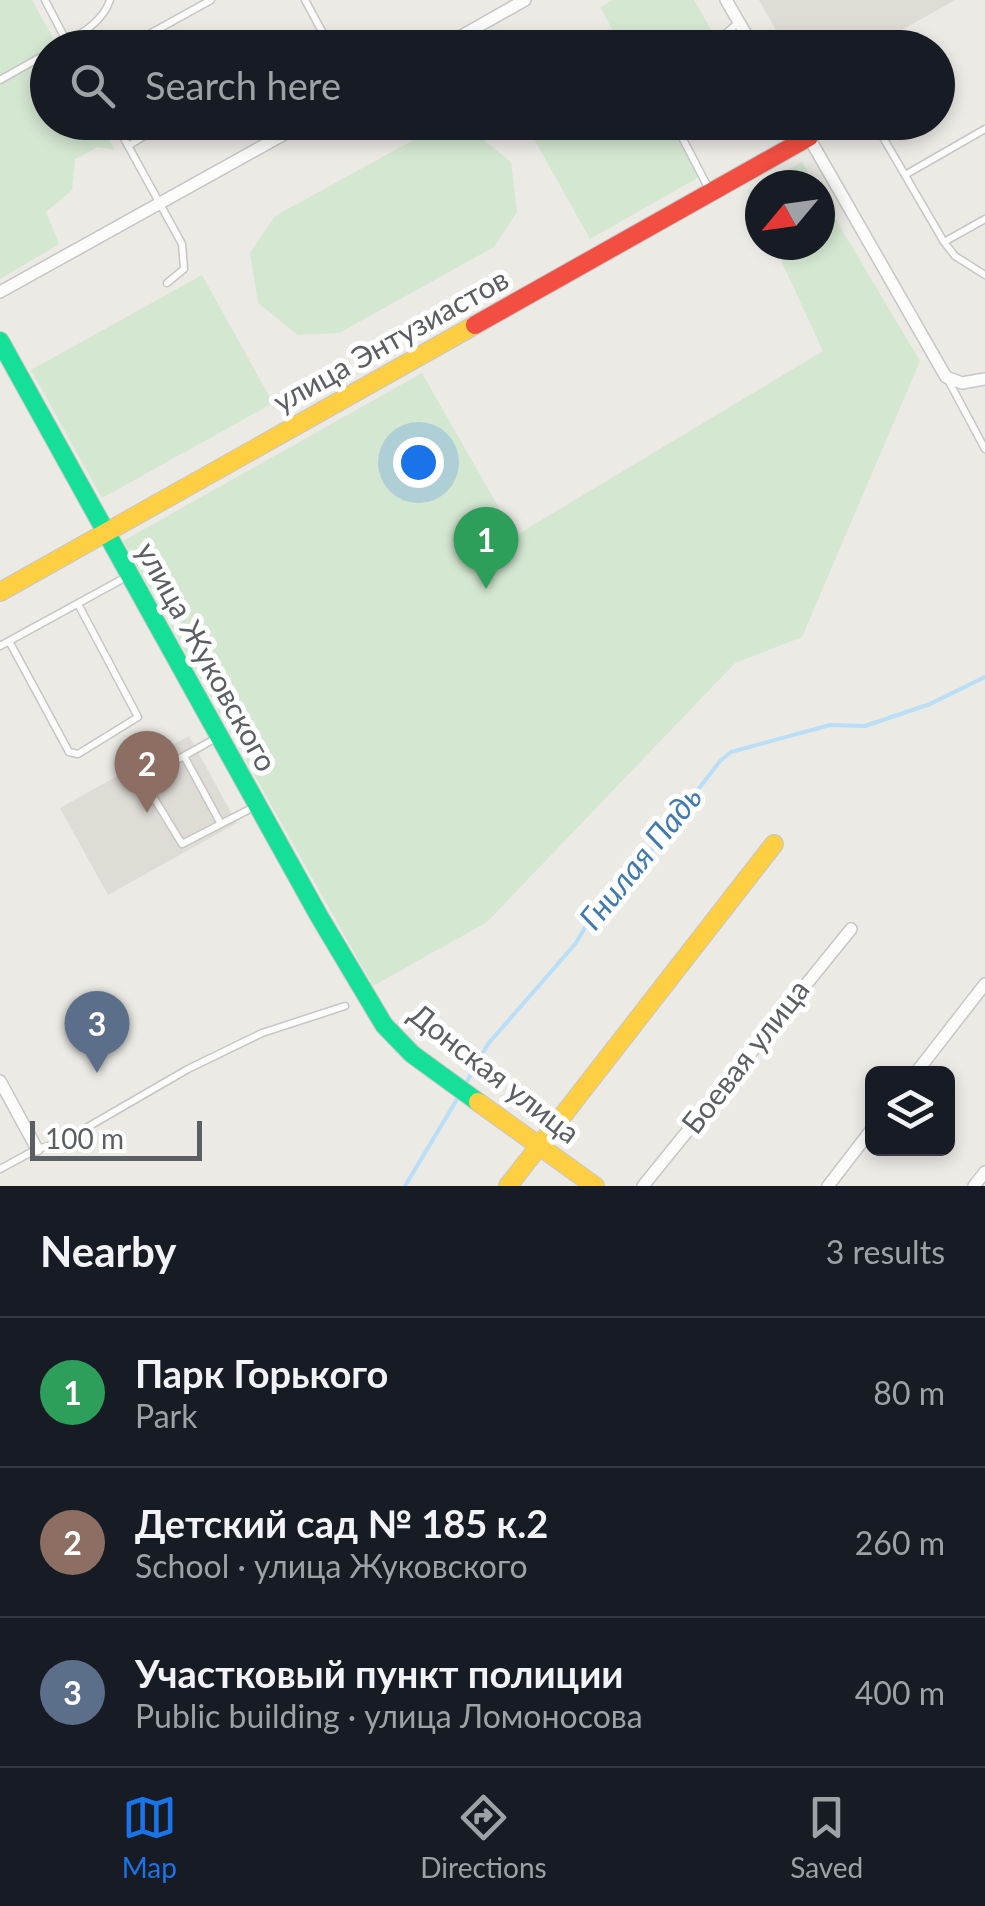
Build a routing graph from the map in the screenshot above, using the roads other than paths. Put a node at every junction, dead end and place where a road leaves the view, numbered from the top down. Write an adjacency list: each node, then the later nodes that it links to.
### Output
1 (45, 0): 8 (lane)
2 (110, 0): 9 (lane)
3 (210, 0): 10 (lane)
4 (304, 0): 11 (lane)
5 (726, 0): 7 (street)
6 (516, 2): 12 (street)
7 (739, 22): 13 (lane); 14 (street)
8 (60, 30)
9 (86, 30)
10 (156, 30)
11 (321, 30)
12 (470, 30)
13 (730, 30)
14 (744, 30)
15 (30, 63): 16 (lane)
16 (0, 80)
17 (985, 129): 26 (lane)
18 (125, 140): 25 (lane)
19 (138, 140): 25 (lane)
20 (274, 140): 28 (street)
21 (685, 140): 27 (lane)
22 (789, 140): 27 (street, улица Энтузиастов)
23 (810, 140): 35 (street)
24 (885, 140): 26 (lane)
25 (128, 146): 28 (lane)
26 (905, 175): 30 (lane)
27 (711, 192): 38 (street, улица Энтузиастов)
28 (160, 204): 32 (lane); 33 (street)
29 (985, 219): 30 (lane)
30 (944, 242): 31 (lane)
31 (985, 275)
32 (167, 282)
33 (0, 292)
34 (0, 341): 38 (street, улица Жуковского)
35 (946, 378): 36 (street); 37 (lane)
36 (985, 379)
37 (985, 449)
38 (106, 534): 39 (street, улица Жуковского); 40 (street, улица Энтузиастов)
39 (129, 576): 41 (lane); 44 (street, улица Жуковского)
40 (0, 592)
41 (78, 604): 42 (lane); 42 (lane)
42 (9, 641): 43 (lane)
43 (0, 646)
44 (218, 737): 45 (lane); 46 (street, улица Жуковского)
45 (184, 756): 47 (lane); 47 (lane)
46 (257, 805): 47 (lane); 51 (street, улица Жуковского)
47 (221, 824)
48 (774, 844): 56 (street)
49 (851, 929): 62 (street, Боевая улица)
50 (985, 984): 53 (street)
51 (368, 998): 56 (street, Донская улица)
52 (345, 1006): 57 (lane)
53 (921, 1066)
54 (0, 1081): 57 (street)
55 (865, 1137): 63 (street)
56 (538, 1144): 60 (street); 61 (street, Донская улица)
57 (38, 1148): 58 (lane)
58 (0, 1169)
59 (985, 1172): 64 (street)
60 (508, 1186)
61 (595, 1186)
62 (643, 1186)
63 (828, 1186)
64 (974, 1186)

